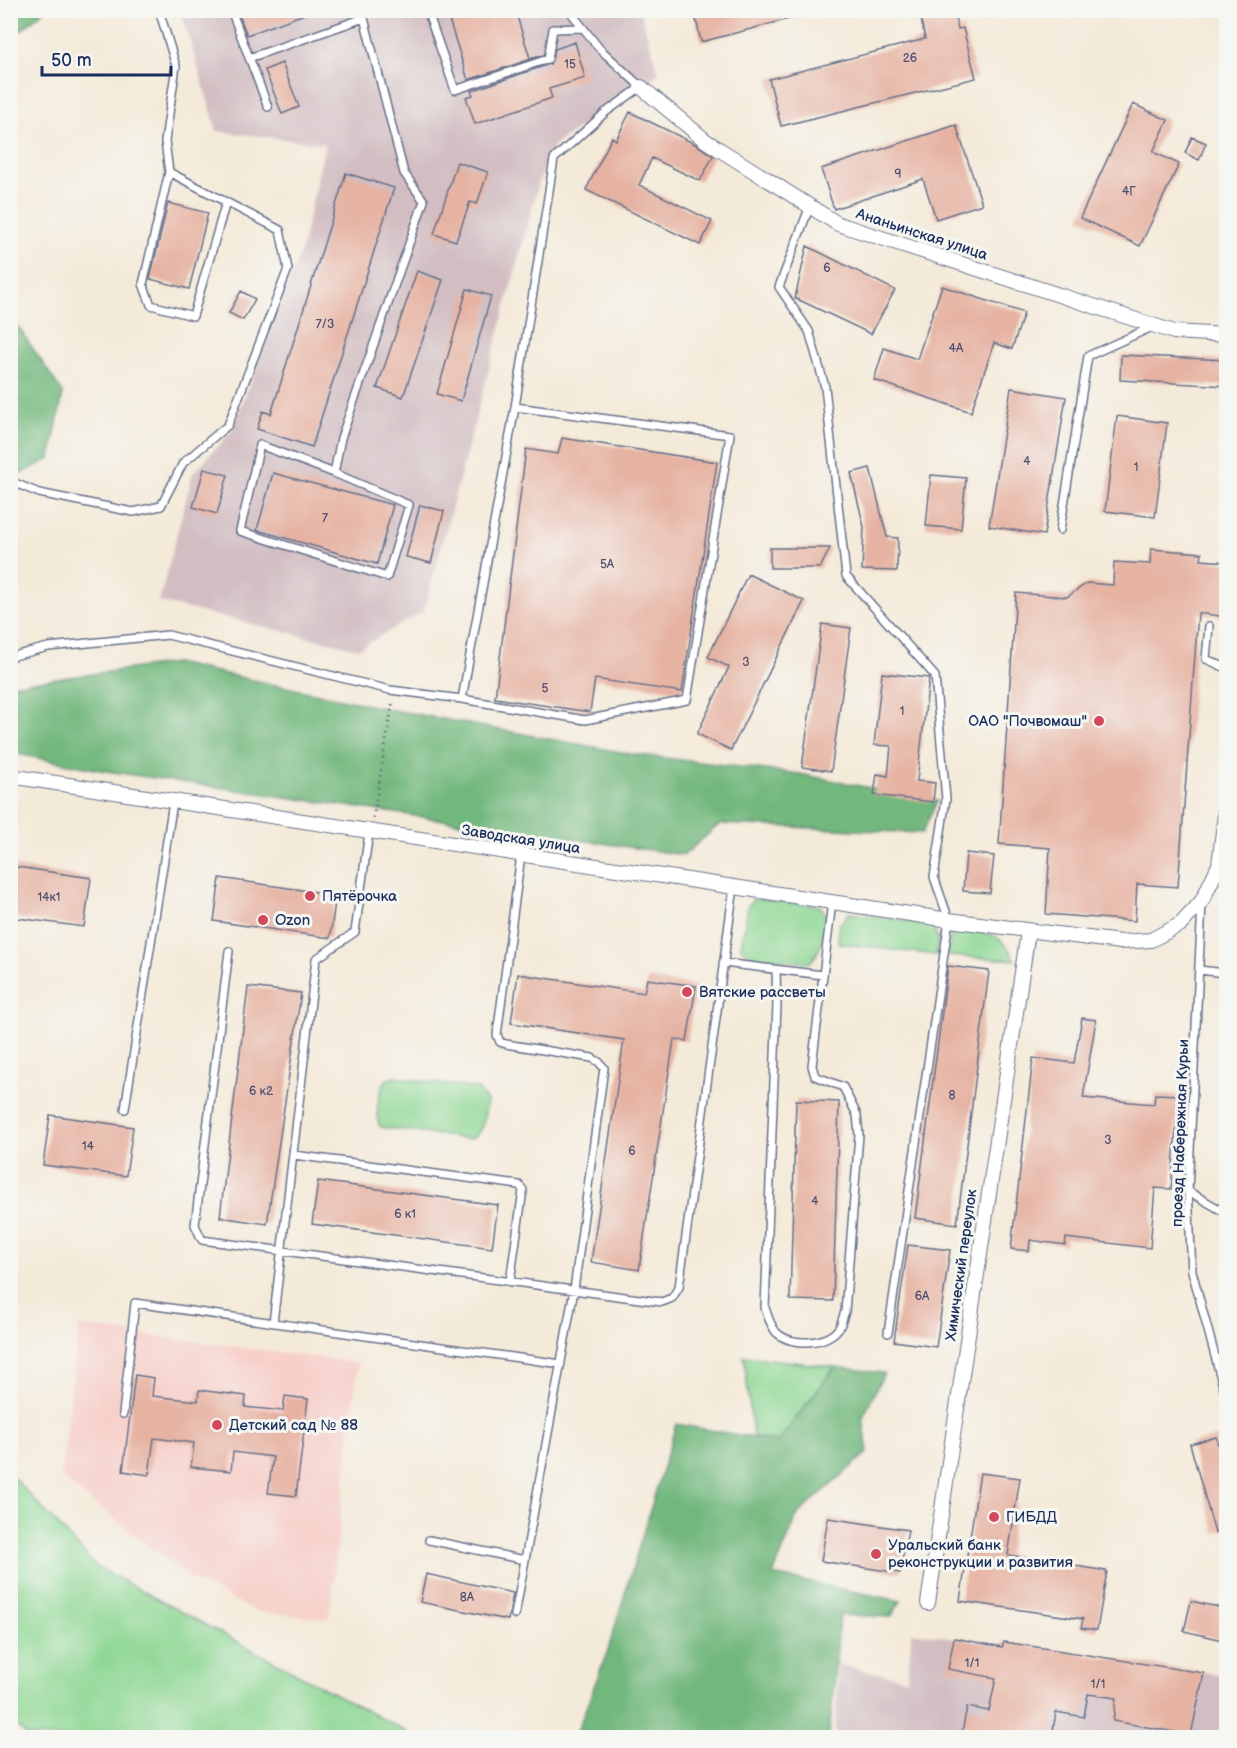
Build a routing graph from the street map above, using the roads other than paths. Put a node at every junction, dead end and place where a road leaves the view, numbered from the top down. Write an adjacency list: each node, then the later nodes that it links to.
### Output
1 (159, 10): 10 (lane)
2 (231, 10): 7 (lane)
3 (428, 10): 6 (lane)
4 (569, 10): 6 (lane)
5 (363, 14): 7 (lane); 16 (lane)
6 (583, 28): 8 (lane)
7 (249, 58): 9 (lane)
8 (641, 87): 12 (street, Ананьинская улица); 15 (lane)
9 (268, 107)
10 (169, 172): 11 (lane); 11 (lane)
11 (226, 202): 17 (lane)
12 (810, 206): 13 (street, Ананьинская улица); 32 (lane)
13 (1154, 326): 14 (street, Ананьинская улица); 18 (lane)
14 (1225, 331)
15 (515, 407): 22 (lane); 22 (lane)
16 (334, 473): 16 (lane)
17 (10, 481)
18 (1060, 530)
19 (1209, 626): 21 (lane)
20 (10, 657): 22 (lane)
21 (1227, 668)
22 (462, 699)
23 (10, 776): 24 (street, Заводская улица)
24 (173, 802): 26 (street, Заводская улица); 40 (lane)
25 (1227, 806): 27 (street)
26 (371, 826): 28 (street, Заводская улица); 41 (lane)
27 (1225, 834): 30 (street)
28 (521, 855): 29 (street, Заводская улица); 46 (lane)
29 (734, 887): 31 (street, Заводская улица); 35 (lane)
30 (1202, 901): 33 (street); 36 (lane, проезд Набережная Курьи)
31 (832, 902): 32 (street, Заводская улица); 39 (lane)
32 (949, 920): 33 (street, Заводская улица); 48 (lane)
33 (1028, 932): 54 (street, Химический переулок)
34 (229, 951): 44 (lane)
35 (723, 963): 37 (lane); 46 (lane)
36 (1199, 970): 38 (lane); 42 (lane, проезд Набережная Курьи)
37 (776, 971): 39 (lane); 39 (lane)
38 (1227, 973)
39 (824, 975)
40 (125, 1109)
41 (294, 1155): 44 (lane); 45 (lane)
42 (1188, 1191): 43 (lane); 50 (lane, проезд Набережная Курьи)
43 (1227, 1213)
44 (280, 1250): 45 (lane); 47 (lane)
45 (510, 1281): 46 (lane)
46 (574, 1290): 49 (lane)
47 (273, 1323): 49 (lane); 51 (lane)
48 (888, 1333)
49 (561, 1364): 53 (lane)
50 (1227, 1397)
51 (123, 1414)
52 (429, 1540): 53 (lane)
53 (525, 1560): 55 (lane)
54 (928, 1603)
55 (515, 1616)

